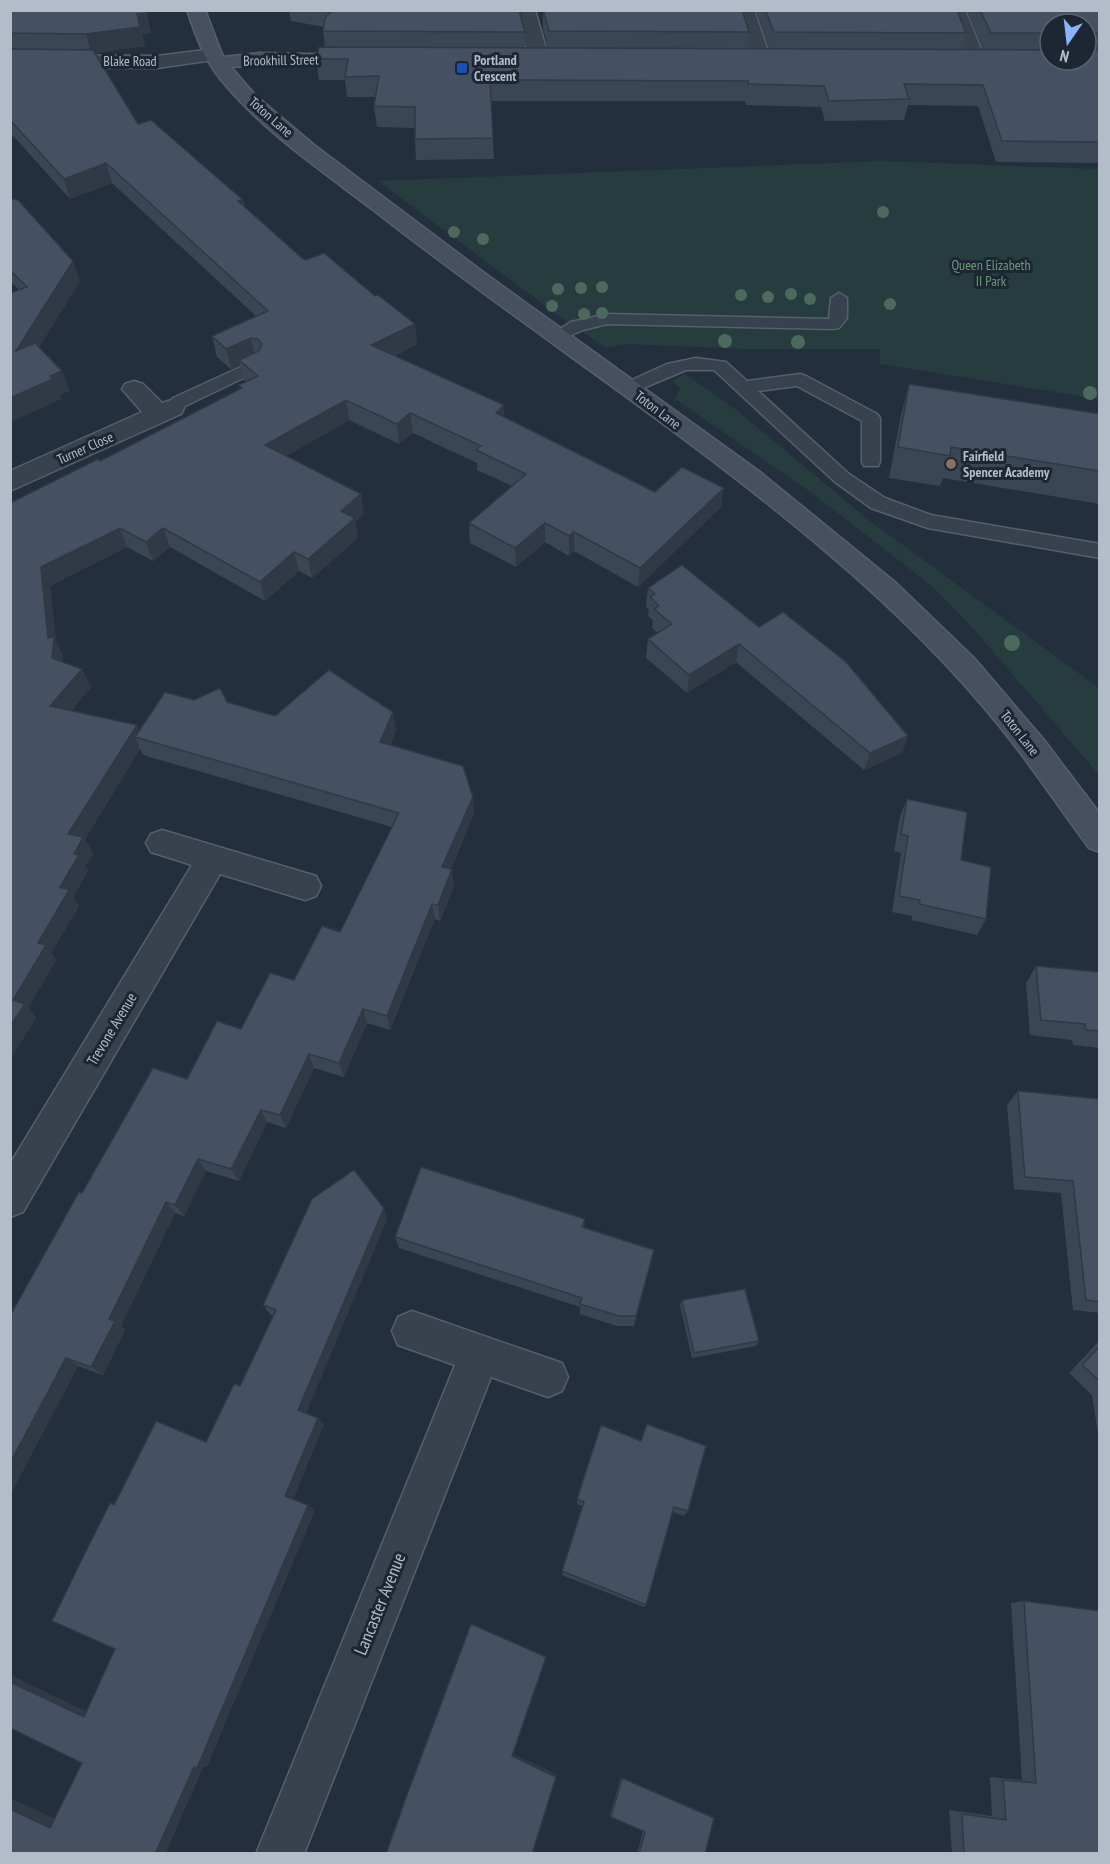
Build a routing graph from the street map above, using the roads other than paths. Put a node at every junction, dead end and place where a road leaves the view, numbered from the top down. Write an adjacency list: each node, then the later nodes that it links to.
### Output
1 (196, 10): 5 (main road, Toton Lane)
2 (526, 10): 8 (street)
3 (745, 10): 11 (street)
4 (956, 10): 15 (street)
5 (215, 59): 6 (main road, Brookhill Street); 13 (street, Blake Road); 18 (main road, Toton Lane)
6 (375, 59)
7 (516, 59): 8 (main road)
8 (539, 59): 9 (main road)
9 (562, 59)
10 (738, 60): 11 (main road)
11 (761, 60): 12 (main road)
12 (785, 60)
13 (10, 61)
14 (952, 61): 15 (main road)
15 (976, 61): 16 (main road)
16 (998, 61)
17 (839, 297): 18 (lane)
18 (558, 336): 21 (main road, Toton Lane)
19 (256, 365): 23 (lane, Turner Close)
20 (743, 387): 21 (lane); 24 (lane); 26 (lane)
21 (629, 388): 27 (main road, Toton Lane)
22 (134, 389): 23 (street)
23 (165, 411): 25 (street, Turner Close)
24 (871, 462)
25 (10, 482)
26 (1100, 551)
27 (1100, 839)
28 (162, 843): 29 (street)
29 (213, 858): 30 (street); 31 (street, Trevone Avenue)
30 (305, 886)
31 (10, 1199)
32 (412, 1331): 33 (street)
33 (480, 1354): 34 (street); 35 (street, Lancaster Avenue)
34 (548, 1377)
35 (280, 1854)

